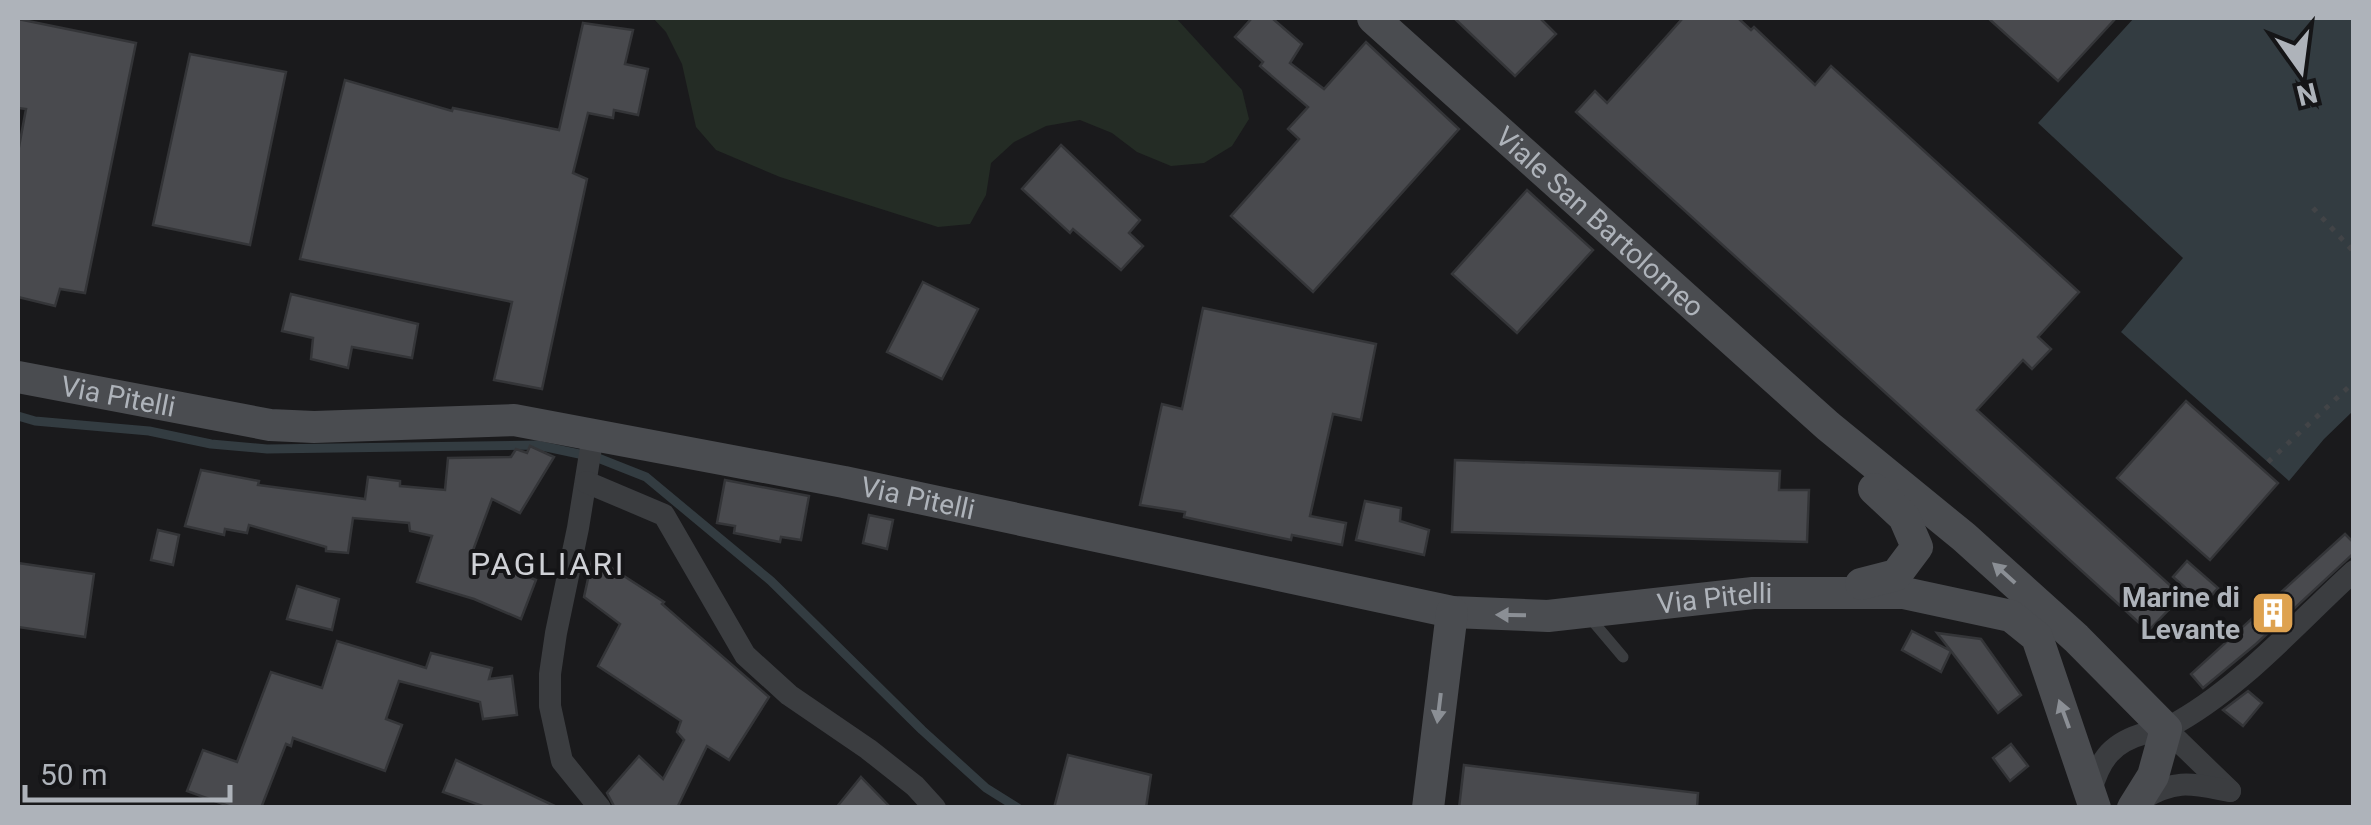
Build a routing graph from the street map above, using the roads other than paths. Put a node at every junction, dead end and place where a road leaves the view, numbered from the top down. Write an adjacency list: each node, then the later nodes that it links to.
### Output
1 (1372, 18): 3 (main road, Viale San Bartolomeo)
2 (18, 377): 4 (main road, Via Pitelli)
3 (1828, 426): 6 (main road, Viale San Bartolomeo); 12 (main road, Viale San Bartolomeo, one-way to 3)
4 (593, 436): 5 (street); 10 (main road, Via Pitelli)
5 (586, 478): 15 (street); 16 (street)
6 (1904, 517): 8 (main road, Via Pitelli)
7 (2354, 571): 12 (street)
8 (1817, 594): 9 (main road, Via Pitelli); 13 (main road, Via Pitelli, one-way to 8)
9 (1584, 611): 10 (main road, Via Pitelli, one-way to 10); 11 (lane)
10 (1452, 612): 17 (main road, one-way to 17)
11 (1623, 657)
12 (2166, 729): 13 (street); 14 (main road); 14 (street, Viale San Bartolomeo)
13 (2093, 799)
14 (2134, 805)
15 (600, 808)
16 (935, 808)
17 (1428, 808)

